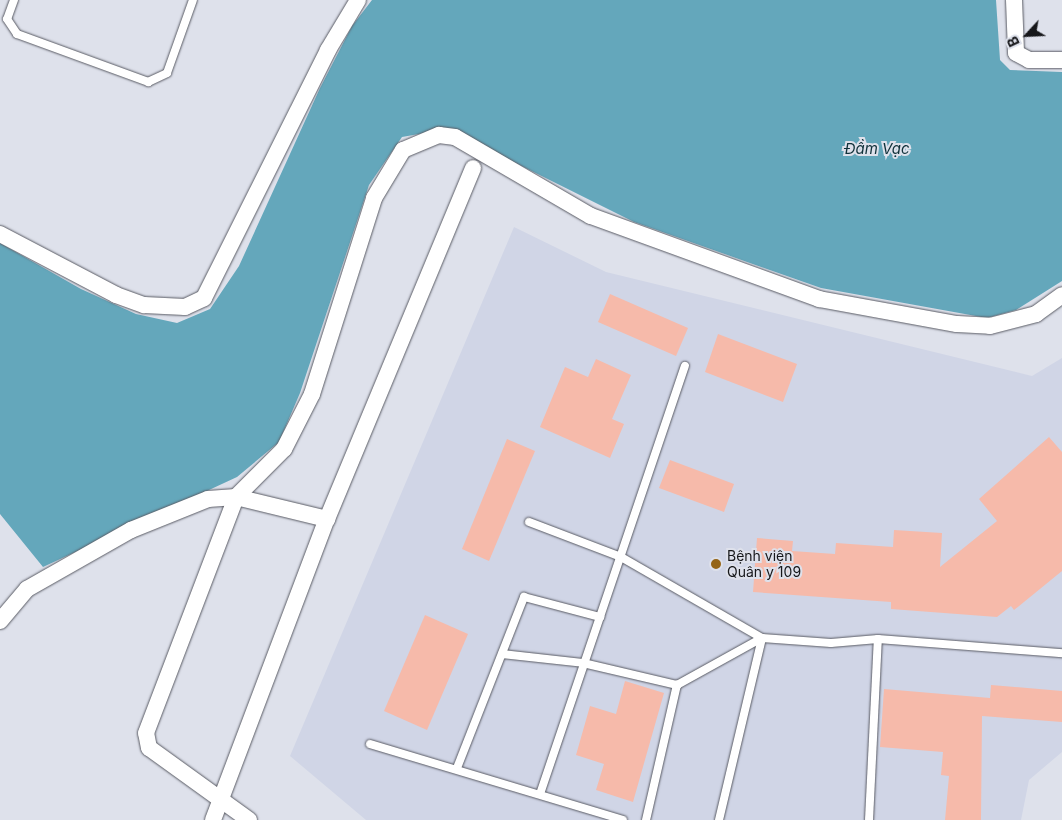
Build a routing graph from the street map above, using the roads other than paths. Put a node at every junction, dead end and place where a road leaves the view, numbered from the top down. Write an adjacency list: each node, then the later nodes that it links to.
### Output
1 (14, 0): 2 (lane)
2 (193, 0)
3 (358, 0): 7 (street)
4 (1014, 0): 5 (street)
5 (1062, 60)
6 (474, 168): 11 (street)
7 (0, 234)
8 (1062, 295): 10 (street)
9 (686, 366): 13 (lane)
10 (236, 497): 11 (street); 15 (street); 25 (street)
11 (327, 519): 25 (street)
12 (529, 522): 13 (lane)
13 (621, 557): 14 (lane); 16 (lane)
14 (600, 617): 19 (lane); 20 (lane)
15 (0, 621)
16 (762, 638): 17 (lane); 21 (lane); 30 (lane)
17 (878, 639): 18 (lane); 31 (lane)
18 (1062, 652)
19 (502, 654): 20 (lane); 23 (lane)
20 (582, 664): 21 (lane); 24 (lane)
21 (677, 685): 29 (lane)
22 (370, 744): 23 (lane)
23 (457, 768): 24 (lane)
24 (540, 794): 28 (lane)
25 (223, 802): 26 (street); 27 (street)
26 (213, 820)
27 (249, 820)
28 (623, 820)
29 (646, 820)
30 (719, 820)
31 (869, 820)

